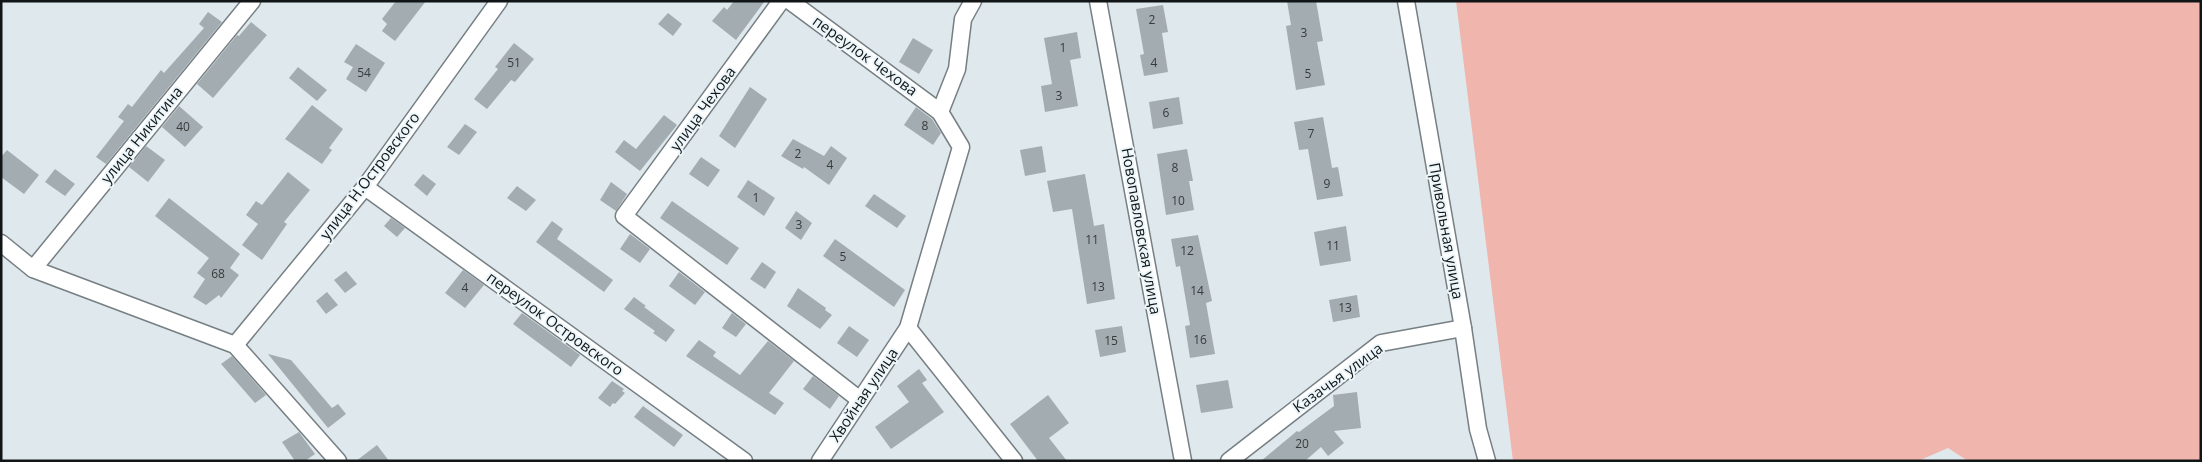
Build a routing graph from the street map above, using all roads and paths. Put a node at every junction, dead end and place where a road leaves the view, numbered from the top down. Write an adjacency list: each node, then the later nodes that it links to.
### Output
1 (252, 1): 11 (street, улица Никитина)
2 (499, 1): 9 (street, улица Н.Островского)
3 (782, 1): 15 (street, улица Чехова)
4 (790, 1): 8 (street, переулок Чехова)
5 (973, 1): 8 (street)
6 (1098, 1): 20 (street, Новопавловская улица)
7 (1406, 1): 13 (street, Привольная улица)
8 (940, 112): 12 (street, Хвойная улица)
9 (365, 187): 14 (street, улица Н.Островского); 17 (street, переулок Островского)
10 (1, 243): 11 (street)
11 (33, 269): 14 (street)
12 (908, 328): 15 (street, Хвойная улица); 19 (street)
13 (1463, 328): 21 (street, Казачья улица); 22 (street, Привольная улица)
14 (234, 345): 16 (street)
15 (860, 400): 18 (street, Хвойная улица)
16 (338, 461)
17 (744, 461)
18 (820, 461)
19 (1014, 461)
20 (1183, 461)
21 (1229, 461)
22 (1488, 461)

